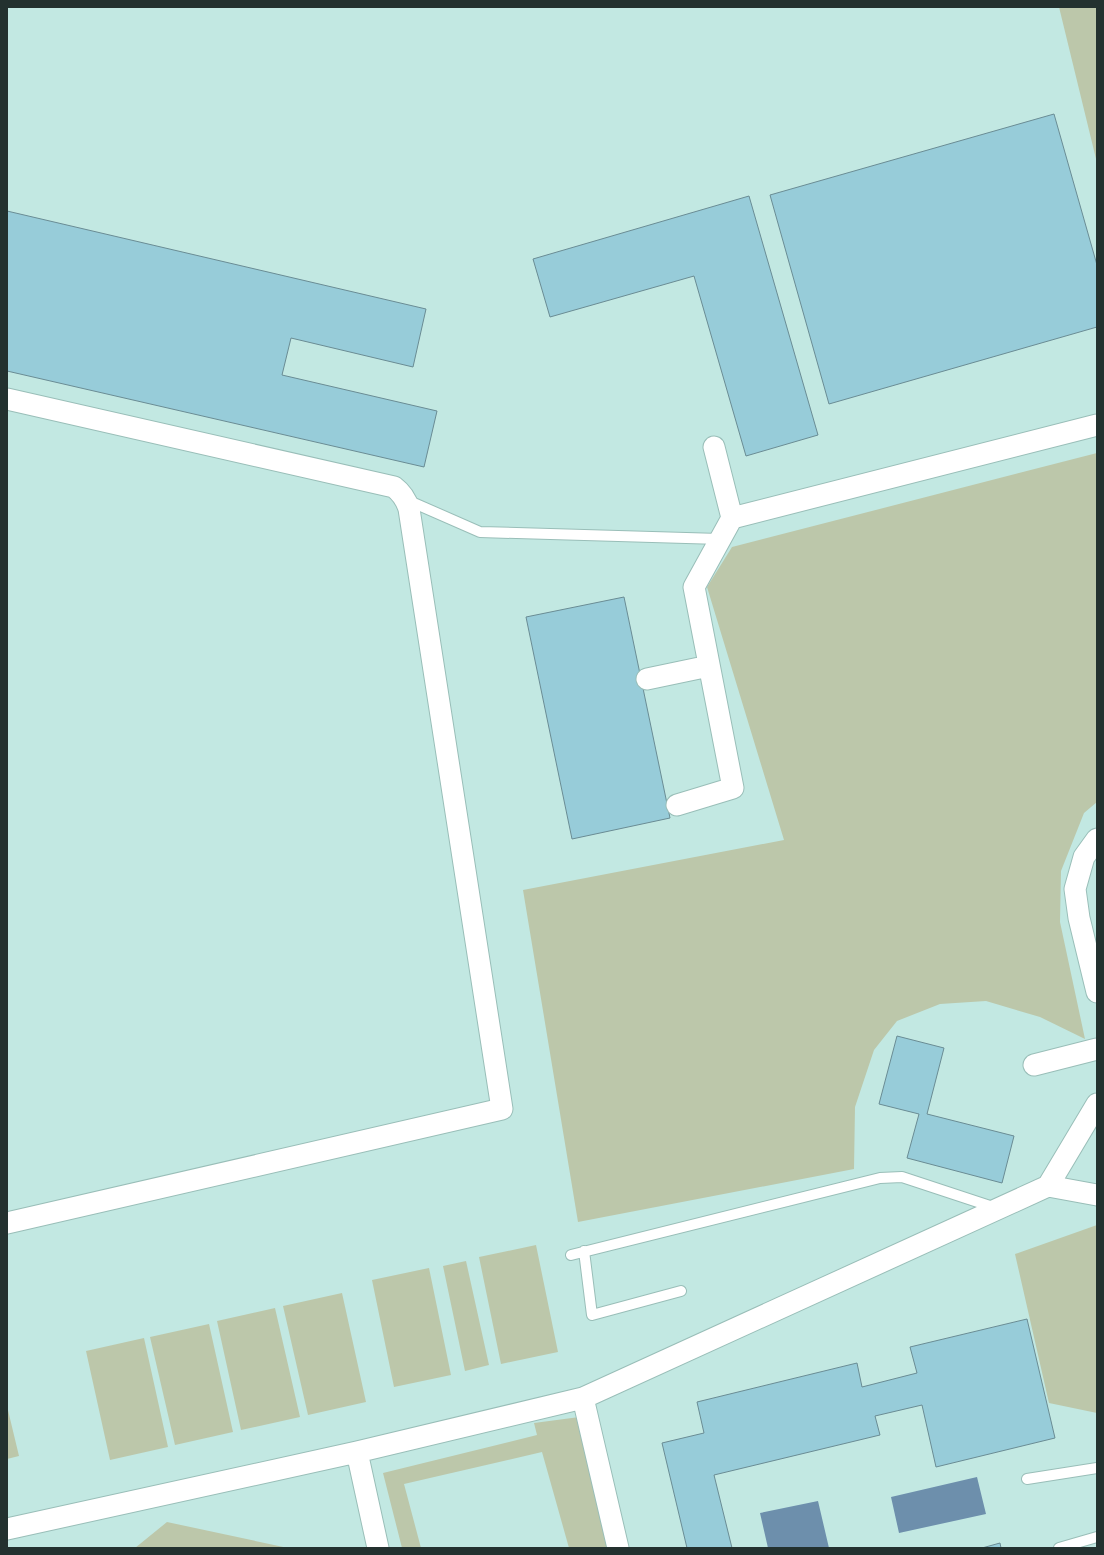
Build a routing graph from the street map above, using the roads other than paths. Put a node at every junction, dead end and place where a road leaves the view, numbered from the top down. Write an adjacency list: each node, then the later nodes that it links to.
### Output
1 (7, 399): 4 (street)
2 (1097, 425): 5 (street)
3 (714, 448): 5 (street)
4 (406, 500): 6 (lane); 18 (street)
5 (732, 518): 6 (street)
6 (720, 539): 7 (street)
7 (709, 666): 8 (street); 9 (street)
8 (647, 679)
9 (677, 805)
10 (1097, 839): 11 (street)
11 (1097, 992)
12 (1097, 1049): 13 (street)
13 (1034, 1065)
14 (1097, 1104): 15 (street)
15 (1048, 1186): 16 (street); 17 (street)
16 (1097, 1195)
17 (998, 1209): 19 (lane); 22 (street)
18 (7, 1223)
19 (584, 1251): 20 (lane); 21 (lane)
20 (571, 1255)
21 (681, 1291)
22 (583, 1398): 23 (street); 29 (street)
23 (357, 1452): 26 (street); 28 (street)
24 (1097, 1468): 25 (lane)
25 (1027, 1479)
26 (7, 1529)
27 (1097, 1537): 30 (lane)
28 (378, 1548)
29 (618, 1548)
30 (1059, 1548)

